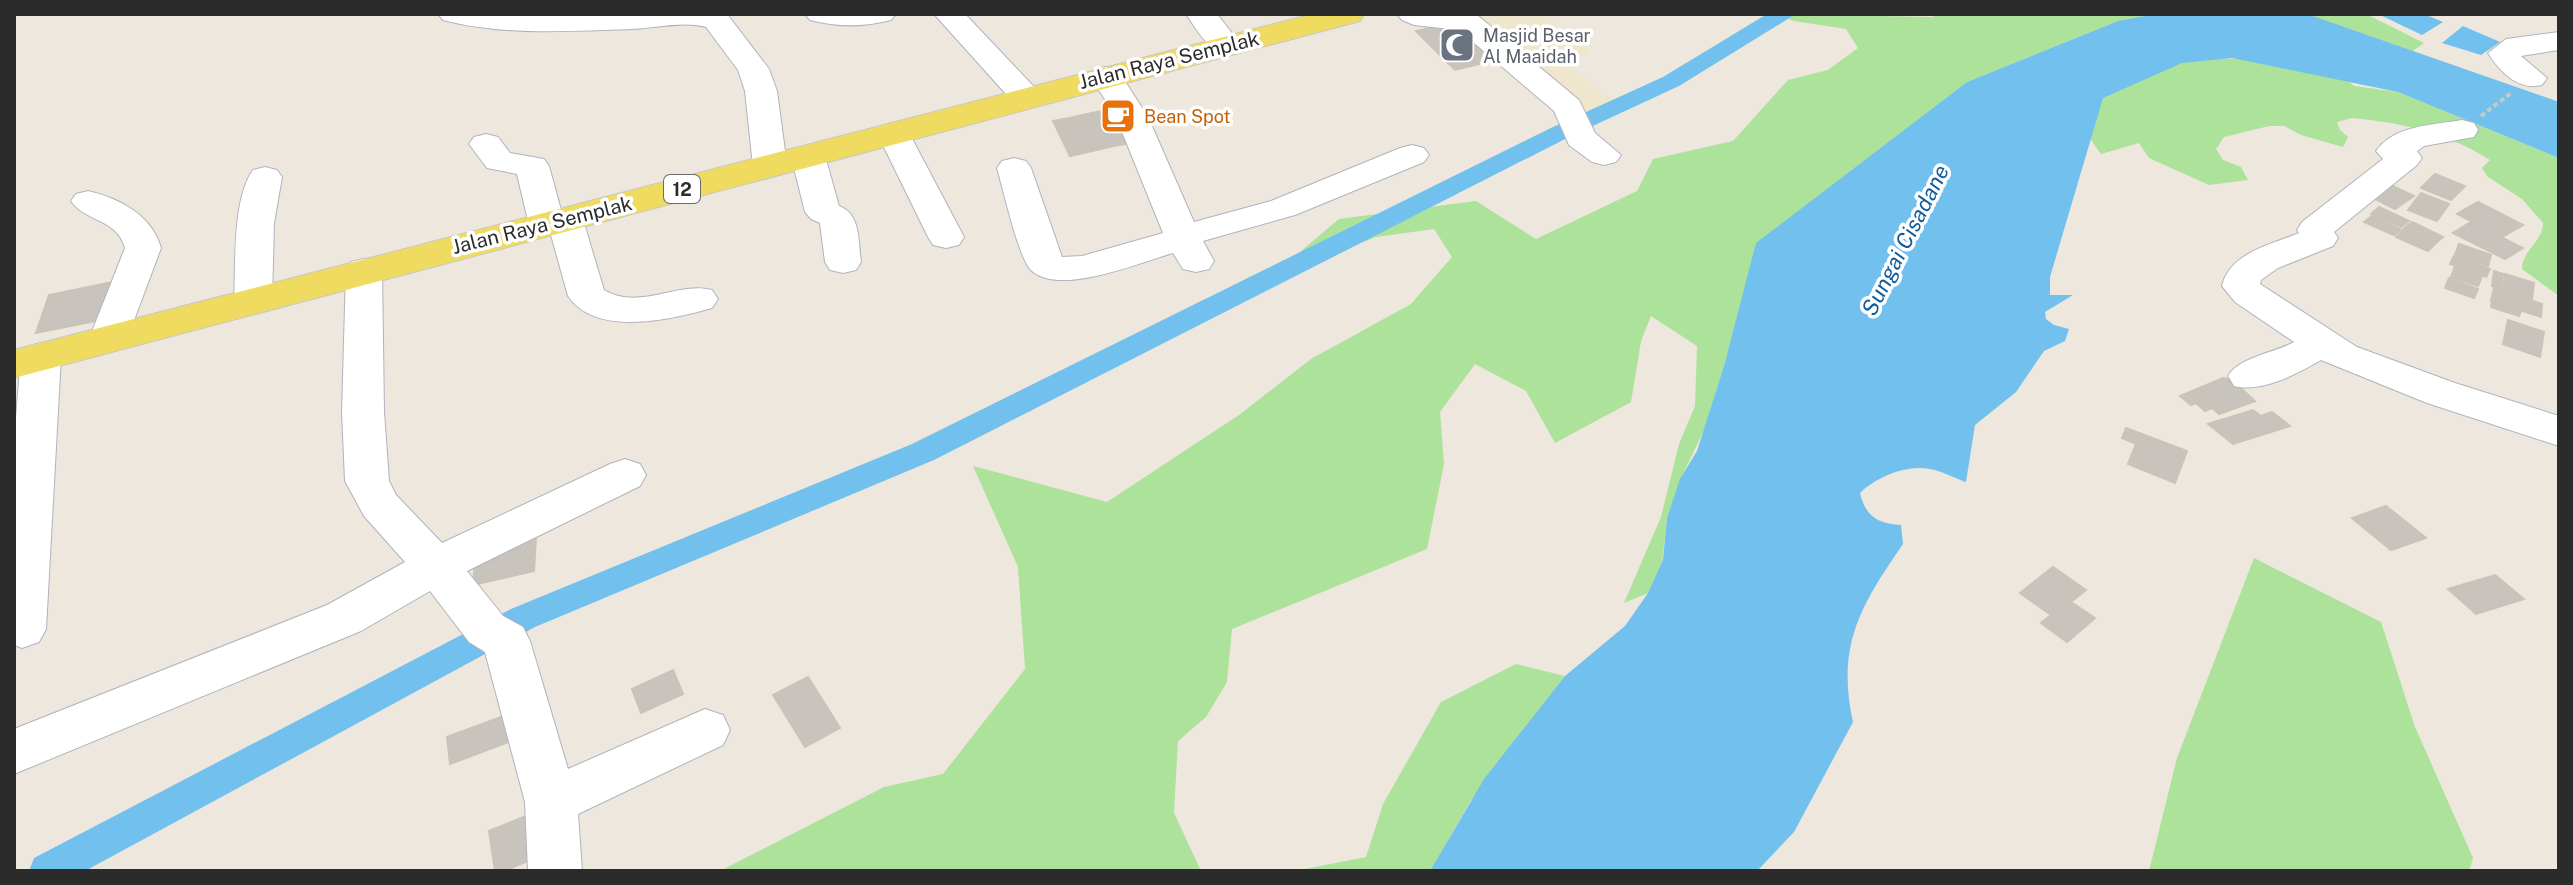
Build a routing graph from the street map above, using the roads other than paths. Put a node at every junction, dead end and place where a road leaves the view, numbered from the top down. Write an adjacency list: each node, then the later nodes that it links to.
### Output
1 (453, 14): 19 (street)
2 (820, 14): 3 (street)
3 (881, 14)
4 (949, 14): 12 (street)
5 (1201, 14): 9 (street)
6 (1349, 14): 9 (main road, Jalan Raya Semplak / 12)
7 (1412, 14): 16 (street)
8 (2559, 41): 11 (street)
9 (1227, 46): 10 (main road, Jalan Raya Semplak / 12)
10 (1106, 76): 12 (main road, Jalan Raya Semplak / 12); 25 (street)
11 (2531, 78)
12 (1026, 97): 14 (main road, Jalan Raya Semplak / 12)
13 (2462, 130): 31 (street)
14 (893, 133): 18 (main road, Jalan Raya Semplak / 12); 24 (street)
15 (486, 144): 23 (street)
16 (1593, 147)
17 (1412, 155): 25 (street)
18 (808, 156): 19 (main road, Jalan Raya Semplak / 12); 26 (street)
19 (770, 166): 23 (main road, Jalan Raya Semplak / 12)
20 (1014, 168): 25 (street)
21 (265, 177): 29 (street)
22 (88, 201): 30 (street)
23 (556, 222): 27 (main road, Jalan Raya Semplak / 12); 28 (street)
24 (946, 237)
25 (1188, 245)
26 (843, 262)
27 (364, 270): 29 (main road, Jalan Raya Semplak / 12); 36 (street)
28 (699, 299)
29 (253, 301): 30 (main road, Jalan Raya Semplak / 12)
30 (108, 339): 32 (main road, Jalan Raya Semplak / 12)
31 (2321, 343): 33 (street); 34 (street)
32 (28, 360): 37 (street)
33 (2248, 376)
34 (2559, 431)
35 (625, 475): 36 (street)
36 (436, 566): 39 (street); 40 (street)
37 (22, 629)
38 (705, 730): 40 (street)
39 (14, 752)
40 (551, 802): 41 (street)
41 (555, 871)

